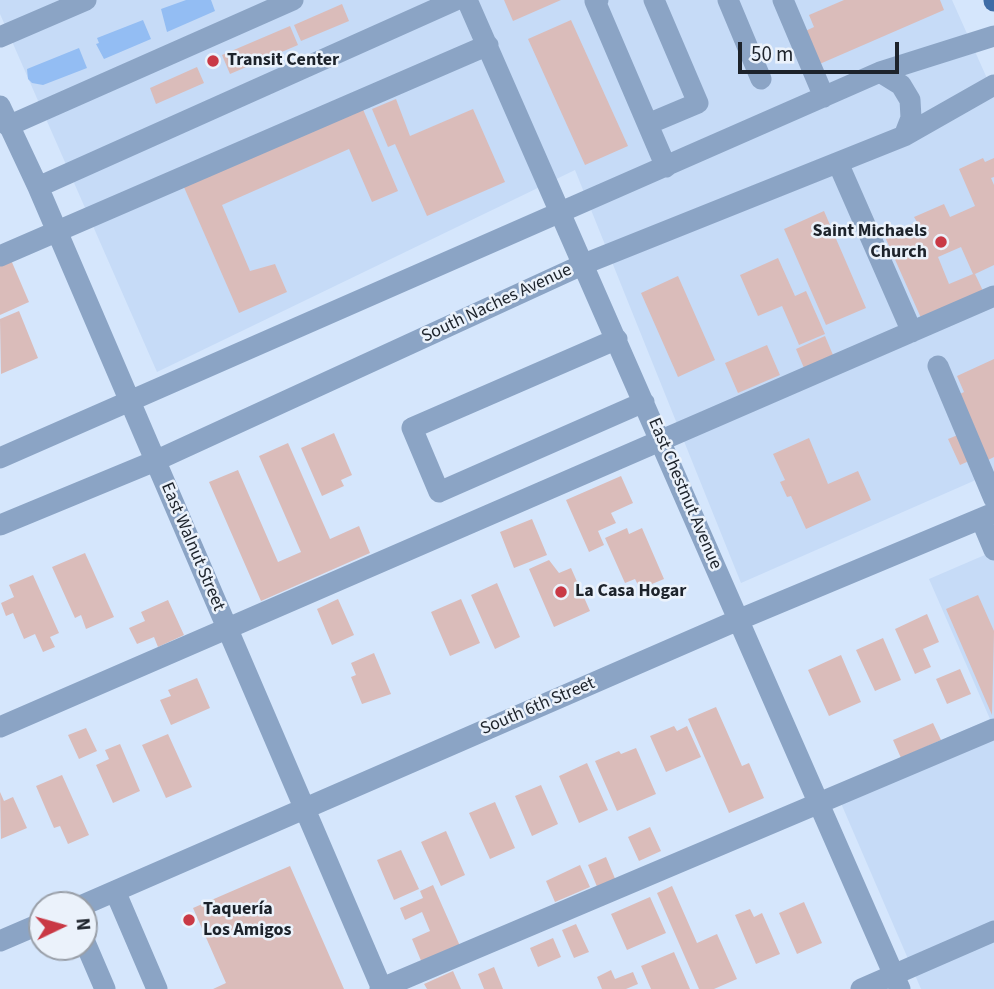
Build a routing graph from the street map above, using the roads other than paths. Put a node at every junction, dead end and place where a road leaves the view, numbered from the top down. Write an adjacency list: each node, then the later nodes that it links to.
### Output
1 (86, 0): 10 (street)
2 (293, 0): 16 (street)
3 (456, 0): 21 (street)
4 (467, 0): 11 (street, East Chestnut Avenue)
5 (598, 0): 17 (street)
6 (654, 0): 17 (street)
7 (728, 0): 13 (street)
8 (783, 0): 15 (street)
9 (994, 36): 12 (street)
10 (0, 37)
11 (488, 45): 22 (street, East Chestnut Avenue); 23 (street)
12 (880, 72): 15 (street); 18 (street)
13 (761, 79)
14 (994, 85): 18 (street, South Naches Avenue)
15 (824, 97): 20 (street)
16 (4, 116): 21 (street, East Walnut Street)
17 (648, 124): 20 (street)
18 (904, 136): 19 (street, South Naches Avenue)
19 (838, 163): 25 (street, South Naches Avenue); 27 (street)
20 (666, 167): 22 (street)
21 (38, 187): 23 (street, East Walnut Street)
22 (562, 213): 25 (street, East Chestnut Avenue); 30 (street)
23 (55, 232): 24 (street); 30 (street, East Walnut Street)
24 (0, 256)
25 (584, 264): 28 (street, East Chestnut Avenue); 34 (street, South Naches Avenue)
26 (994, 296): 27 (street)
27 (912, 332): 32 (street)
28 (617, 339): 31 (street, East Chestnut Avenue); 31 (street)
29 (938, 366): 35 (street)
30 (130, 401): 33 (street); 34 (street, East Walnut Street)
31 (644, 402): 32 (street, East Chestnut Avenue)
32 (661, 440): 39 (street, East Chestnut Avenue); 40 (street)
33 (0, 457)
34 (156, 461): 37 (street, South Naches Avenue); 40 (street, East Walnut Street)
35 (994, 499)
36 (987, 516): 38 (street); 39 (street, South 6th Street)
37 (0, 525)
38 (994, 550)
39 (738, 620): 43 (street, East Chestnut Avenue); 44 (street, South 6th Street)
40 (227, 629): 41 (street); 44 (street, East Walnut Street)
41 (0, 727)
42 (994, 729): 43 (street)
43 (818, 802): 51 (street, East Chestnut Avenue); 54 (street)
44 (305, 808): 45 (street, South 6th Street); 54 (street, East Walnut Street)
45 (115, 891): 46 (street, South 6th Street); 53 (street)
46 (98, 898)
47 (28, 929): 49 (street)
48 (994, 931): 51 (street)
49 (0, 941)
50 (93, 961): 52 (street)
51 (897, 982): 55 (street)
52 (105, 989)
53 (157, 989)
54 (381, 989)
55 (861, 989)

